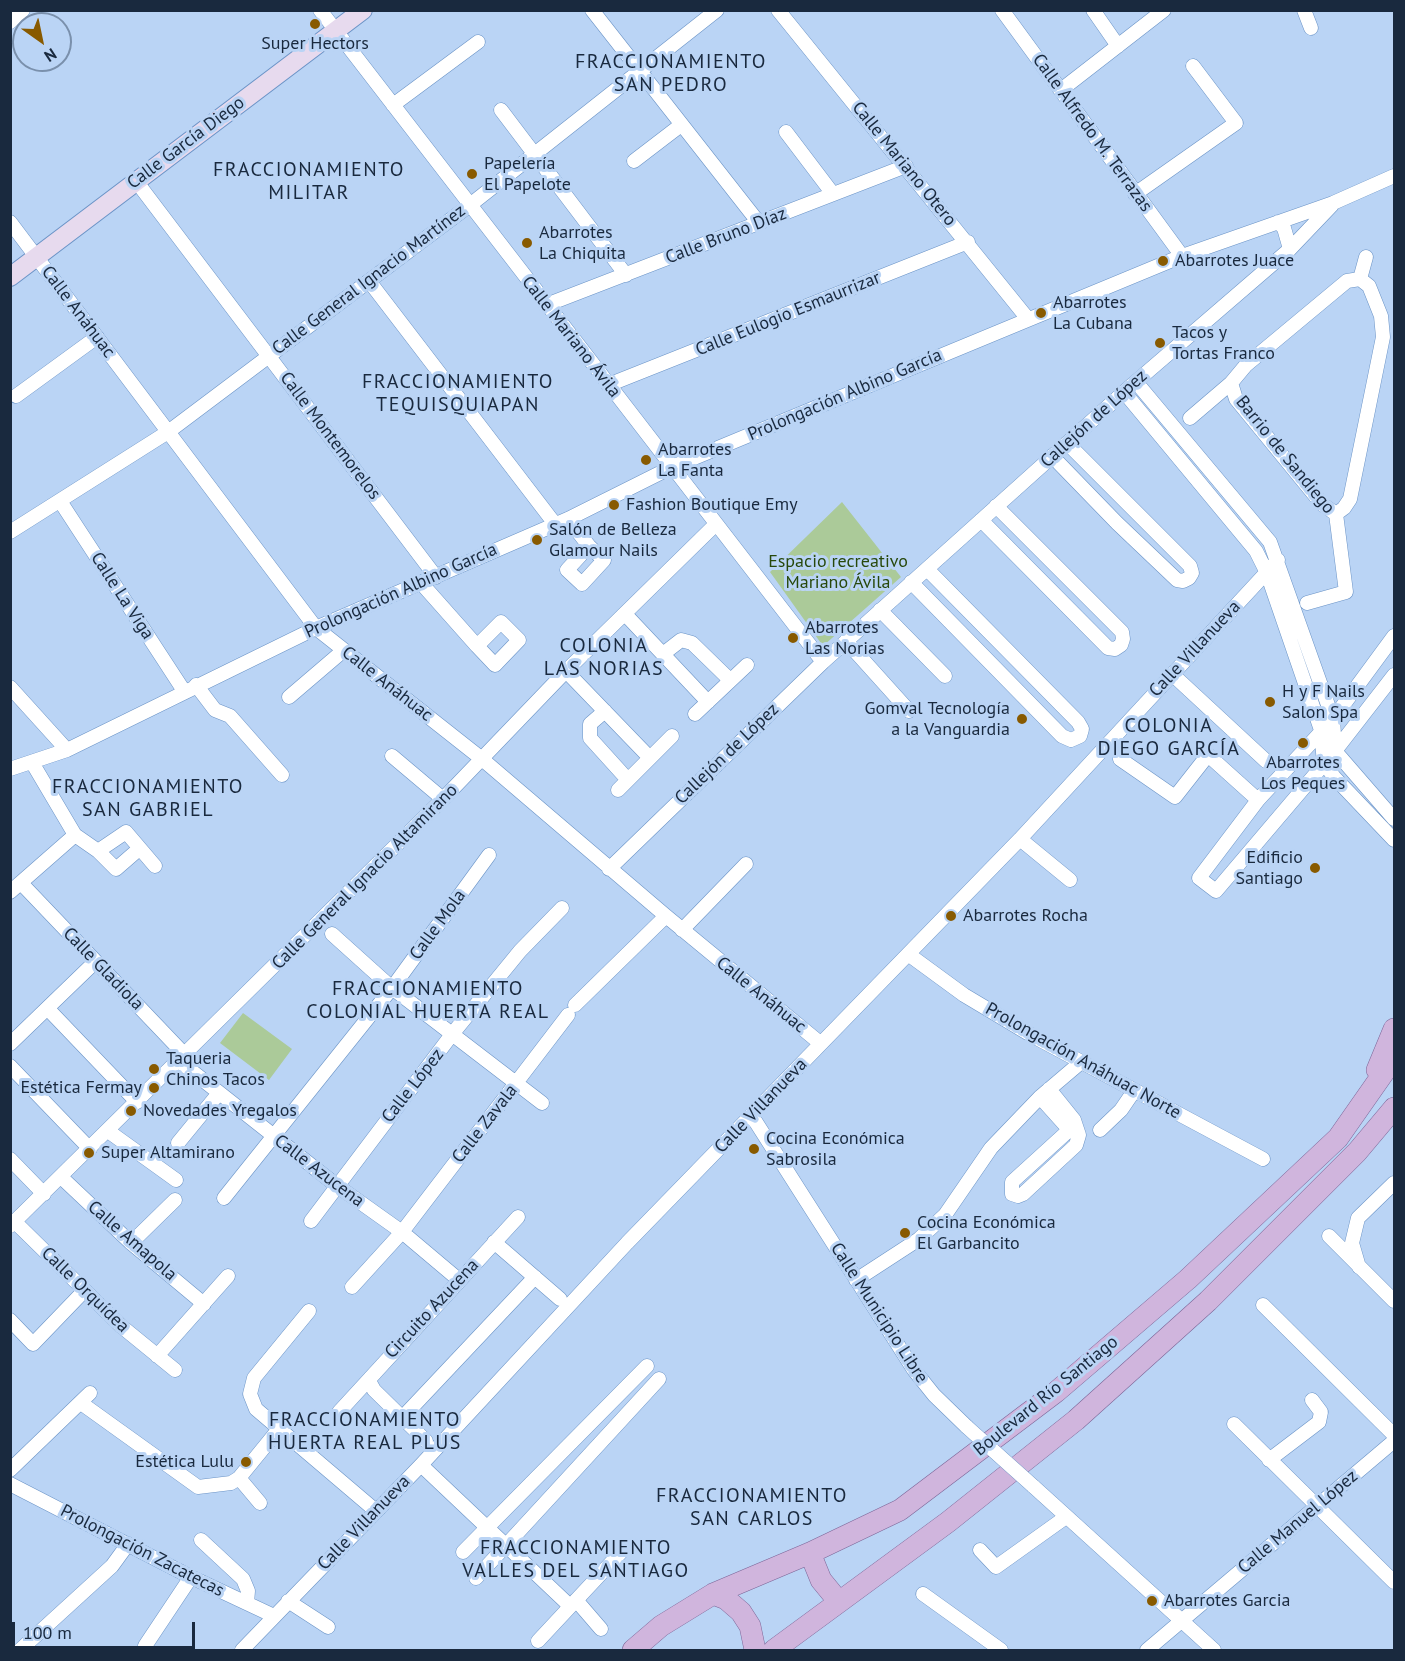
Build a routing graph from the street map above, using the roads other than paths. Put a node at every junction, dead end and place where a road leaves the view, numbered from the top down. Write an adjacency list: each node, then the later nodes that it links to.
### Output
1 (23, 10): 11 (street)
2 (320, 10): 13 (street, Calle Mariano Ávila)
3 (363, 10): 13 (street, Calle García Diego)
4 (592, 10): 17 (street)
5 (717, 10): 17 (street, Calle General Ignacio Martínez)
6 (778, 10): 25 (street, Calle Mariano Otero)
7 (1002, 10): 18 (street, Calle Alfredo M. Terrazas)
8 (1093, 10): 15 (street)
9 (1164, 10): 15 (street)
10 (1304, 10): 12 (street)
11 (10, 22)
12 (1311, 28)
13 (336, 31): 19 (street, Calle Mariano Ávila); 27 (street, Calle García Diego)
14 (478, 42): 19 (street)
15 (1118, 46): 18 (street)
16 (1193, 66): 29 (street)
17 (638, 71): 21 (street); 23 (street, Calle General Ignacio Martínez)
18 (1061, 90): 29 (street, Calle Alfredo M. Terrazas)
19 (393, 105): 31 (street, Calle Mariano Ávila)
20 (501, 110): 23 (street)
21 (681, 125): 24 (street); 34 (street)
22 (786, 132): 28 (street)
23 (533, 154): 31 (street, Calle General Ignacio Martínez); 40 (street)
24 (634, 161)
25 (906, 166): 28 (street, Calle Bruno Díaz); 35 (street, Calle Mariano Otero)
26 (1395, 176): 30 (street, Prolongación Albino García)
27 (136, 181): 38 (street, Calle García Diego); 48 (street, Calle Montemorelos)
28 (833, 194): 34 (street, Calle Bruno Díaz)
29 (1135, 195): 37 (street, Calle Alfredo M. Terrazas)
30 (1333, 203): 33 (street, Prolongación Albino García); 36 (street, Callejón de López)
31 (470, 205): 43 (street, Calle General Ignacio Martínez); 44 (street, Calle Mariano Ávila)
32 (10, 222): 38 (street, Calle Anáhuac)
33 (1278, 222): 36 (street); 37 (street, Prolongación Albino García)
34 (759, 223): 40 (street, Calle Bruno Díaz)
35 (968, 242): 46 (street, Calle Mariano Otero); 51 (street, Calle Eulogio Esmaurrizar)
36 (1290, 249): 49 (street, Callejón de López)
37 (1182, 256): 46 (street, Prolongación Albino García)
38 (37, 257): 41 (street, Calle García Diego); 47 (street, Calle Anáhuac)
39 (1366, 257): 42 (street)
40 (626, 275): 44 (street, Calle Bruno Díaz)
41 (10, 278)
42 (1360, 279): 45 (street); 50 (street, Barrio de Sandiego)
43 (369, 281): 48 (street, Calle General Ignacio Martínez); 64 (street)
44 (546, 305): 51 (street, Calle Mariano Ávila)
45 (1388, 315): 62 (street)
46 (1028, 319): 58 (street, Prolongación Albino García)
47 (97, 337): 53 (street); 55 (street, Calle Anáhuac)
48 (269, 355): 55 (street, Calle General Ignacio Martínez); 72 (street, Calle Montemorelos)
49 (1136, 382): 52 (street, Callejón de López); 69 (street)
50 (1231, 383): 54 (street); 62 (street, Barrio de Sandiego)
51 (608, 385): 58 (street, Calle Mariano Ávila)
52 (1124, 392): 56 (street, Callejón de López); 71 (street)
53 (16, 396)
54 (1190, 418)
55 (168, 432): 59 (street, Calle General Ignacio Martínez); 80 (street, Calle Anáhuac)
56 (1067, 443): 57 (street, Callejón de López); 61 (street)
57 (1052, 456): 60 (street, Callejón de López); 65 (street)
58 (672, 467): 64 (street, Prolongación Albino García); 66 (street, Calle Mariano Ávila)
59 (60, 501): 67 (street, Calle General Ignacio Martínez); 96 (street, Calle La Viga)
60 (996, 506): 63 (street, Callejón de López); 73 (street)
61 (1131, 509): 65 (street); 65 (street)
62 (1336, 514): 77 (street, Barrio de Sandiego)
63 (981, 520): 70 (street, Callejón de López); 76 (street)
64 (561, 521): 68 (street); 72 (street, Prolongación Albino García)
65 (1117, 523)
66 (716, 524): 79 (street, Calle General Ignacio Altamirano); 87 (street, Calle Mariano Ávila)
67 (10, 532)
68 (589, 546)
69 (1278, 560): 71 (street, Calle Villanueva); 102 (street)
70 (927, 568): 74 (street, Callejón de López); 86 (street)
71 (1267, 573): 90 (street, Calle Villanueva); 103 (street)
72 (436, 577): 75 (street, Prolongación Albino García)
73 (1070, 580): 76 (street); 76 (street)
74 (911, 582): 78 (street, Callejón de López); 93 (street)
75 (422, 584): 80 (street, Prolongación Albino García); 83 (street)
76 (1055, 594)
77 (1307, 603)
78 (880, 610): 82 (street, Callejón de López); 92 (street)
79 (625, 614): 85 (street); 89 (street, Calle General Ignacio Altamirano)
80 (316, 628): 84 (street, Calle Anáhuac); 96 (street, Prolongación Albino García)
81 (1395, 636): 102 (street)
82 (846, 641): 87 (street, Callejón de López); 100 (street)
83 (477, 646)
84 (345, 650): 97 (street); 109 (street, Calle Anáhuac)
85 (663, 654): 94 (street); 98 (street)
86 (1017, 661): 93 (street); 93 (street)
87 (823, 662): 129 (street, Callejón de López)
88 (747, 665): 94 (street)
89 (566, 671): 99 (street); 109 (street, Calle General Ignacio Altamirano)
90 (1172, 674): 111 (street); 122 (street, Calle Villanueva)
91 (1395, 675): 106 (street)
92 (945, 676)
93 (1003, 676)
94 (730, 680): 98 (street)
95 (10, 687): 105 (street)
96 (190, 688): 105 (street, Prolongación Albino García); 115 (street, Calle La Viga)
97 (289, 697)
98 (708, 702): 101 (street)
99 (605, 711): 108 (street); 116 (street)
100 (909, 711)
101 (695, 714)
102 (1333, 719): 103 (street); 106 (street)
103 (1322, 730): 113 (street); 119 (street)
104 (672, 736): 108 (street)
105 (67, 750): 112 (street, Prolongación Albino García)
106 (1335, 751): 113 (street); 120 (street)
107 (392, 756): 118 (street)
108 (650, 758): 116 (street)
109 (482, 759): 118 (street, Calle General Ignacio Altamirano); 129 (street, Calle Anáhuac)
110 (1120, 759): 119 (street)
111 (1266, 761)
112 (33, 764): 114 (street, Prolongación Albino García); 121 (street)
113 (1324, 764): 119 (street); 123 (street)
114 (10, 769)
115 (282, 775)
116 (628, 780): 117 (street)
117 (618, 790)
118 (443, 799): 144 (street, Calle General Ignacio Altamirano)
119 (1258, 800)
120 (1395, 819)
121 (75, 835): 125 (street); 131 (street)
122 (1020, 839): 130 (street); 136 (street, Calle Villanueva)
123 (1395, 840)
124 (139, 849): 125 (street); 125 (street); 128 (street)
125 (98, 851)
126 (489, 855): 138 (street, Calle Mola)
127 (746, 864): 134 (street)
128 (155, 866)
129 (609, 868): 133 (street, Calle Anáhuac)
130 (1070, 880)
131 (16, 888): 137 (street, Calle Gladiola)
132 (562, 908): 141 (street, Calle López)
133 (666, 916): 134 (street, Calle Anáhuac); 148 (street, Calle Zavala)
134 (682, 930): 142 (street, Calle Anáhuac)
135 (332, 934): 138 (street)
136 (908, 954): 142 (street, Calle Villanueva); 146 (street, Prolongación Anáhuac Norte)
137 (95, 962): 139 (street); 144 (street, Calle Gladiola)
138 (392, 988): 141 (street); 160 (street, Calle Mola)
139 (48, 1009): 143 (street); 152 (street)
140 (1395, 1029): 154 (main road)
141 (453, 1034): 148 (street); 168 (street, Calle López)
142 (820, 1043): 156 (street, Calle Villanueva)
143 (10, 1044)
144 (182, 1058): 150 (street, Calle Azucena); 152 (street, Calle General Ignacio Altamirano)
145 (1395, 1058): 154 (main road, Boulevard Río Santiago)
146 (1080, 1063): 149 (street, Prolongación Anáhuac Norte); 151 (street)
147 (10, 1066): 162 (street)
148 (517, 1083): 153 (street); 175 (street, Calle Zavala)
149 (1134, 1091): 157 (street); 164 (street, Prolongación Anáhuac Norte)
150 (219, 1093): 160 (street, Calle Azucena); 161 (street)
151 (1045, 1093): 159 (street); 183 (street)
152 (137, 1102): 158 (street, Calle General Ignacio Altamirano)
153 (542, 1103)
154 (1363, 1103): 223 (main road, Boulevard Río Santiago)
155 (1395, 1108): 230 (main road, Boulevard Río Santiago)
156 (752, 1116): 183 (street, Calle Municipio Libre); 208 (street, Calle Villanueva)
157 (1100, 1130)
158 (108, 1131): 162 (street, Calle General Ignacio Altamirano); 166 (street)
159 (1073, 1134): 159 (street)
160 (273, 1137): 168 (street, Calle Azucena); 170 (street, Calle Mola)
161 (178, 1143)
162 (90, 1149): 165 (street, Calle General Ignacio Altamirano)
163 (10, 1159): 169 (street)
164 (1263, 1159)
165 (61, 1177): 169 (street, Calle General Ignacio Altamirano); 178 (street, Calle Amapola)
166 (176, 1180)
167 (1395, 1183): 179 (street)
168 (336, 1185): 173 (street, Calle López); 175 (street, Calle Azucena)
169 (44, 1194): 174 (street, Calle General Ignacio Altamirano)
170 (225, 1198)
171 (175, 1200): 178 (street)
172 (518, 1217): 177 (street, Circuito Azucena)
173 (311, 1221)
174 (13, 1224): 185 (street, Calle Orquídea)
175 (402, 1232): 182 (street, Calle Azucena); 184 (street, Calle Zavala)
176 (1329, 1236): 179 (street)
177 (494, 1242): 181 (street); 182 (street, Circuito Azucena)
178 (131, 1243): 188 (street, Calle Amapola)
179 (1359, 1267): 187 (street)
180 (228, 1276): 188 (street)
181 (536, 1277): 186 (street); 199 (street)
182 (459, 1280): 196 (street, Circuito Azucena)
183 (856, 1281): 215 (street, Calle Municipio Libre, bridge)
184 (351, 1287)
185 (84, 1291): 191 (street); 192 (street, Calle Orquídea)
186 (560, 1299)
187 (1395, 1301)
188 (204, 1304): 192 (street)
189 (1263, 1305): 202 (street)
190 (309, 1311): 201 (street)
191 (10, 1320)
192 (157, 1356): 194 (street, Calle Orquídea)
193 (647, 1366): 203 (street)
194 (175, 1370)
195 (659, 1378): 206 (street)
196 (369, 1381): 198 (street, Circuito Azucena); 199 (street)
197 (1312, 1400): 207 (street)
198 (339, 1412)
199 (402, 1418): 204 (street)
200 (1234, 1424): 207 (street)
201 (279, 1429): 210 (street); 214 (street)
202 (1395, 1435)
203 (577, 1437): 206 (street); 216 (street)
204 (426, 1441)
205 (1395, 1441): 213 (street, Calle Manuel López)
206 (591, 1451): 219 (street)
207 (1269, 1460): 213 (street)
208 (421, 1464): 214 (street, Calle Villanueva); 216 (street)
209 (10, 1470): 210 (street)
210 (239, 1478): 212 (street)
211 (10, 1484): 218 (street, Prolongación Zacatecas)
212 (260, 1503)
213 (1316, 1507): 226 (street); 234 (street, Calle Manuel López)
214 (376, 1510): 229 (street, Calle Villanueva)
215 (1066, 1517): 220 (street); 234 (street, Calle Municipio Libre)
216 (487, 1527): 219 (street); 222 (street)
217 (201, 1540): 231 (street)
218 (128, 1544): 224 (street, Prolongación Zacatecas); 239 (street)
219 (507, 1545): 225 (street); 232 (street)
220 (980, 1550)
221 (622, 1551): 232 (street)
222 (463, 1552)
223 (810, 1553): 227 (main road, Boulevard Río Santiago); 230 (main road)
224 (191, 1577): 231 (street, Prolongación Zacatecas); 238 (street)
225 (476, 1578)
226 (1395, 1582)
227 (713, 1594): 241 (main road, Boulevard Río Santiago); 242 (main road)
228 (923, 1594): 244 (street)
229 (288, 1601): 233 (street, Calle Villanueva); 235 (street)
230 (839, 1602): 243 (main road, Boulevard Río Santiago)
231 (247, 1603): 233 (street, Prolongación Zacatecas)
232 (573, 1603): 236 (street); 237 (street)
233 (274, 1616): 240 (street, Calle Villanueva)
234 (1181, 1619): 245 (street, Calle Manuel López); 246 (street, Calle Municipio Libre)
235 (328, 1628)
236 (601, 1629)
237 (538, 1641)
238 (145, 1646)
239 (20, 1650)
240 (242, 1650)
241 (633, 1650)
242 (755, 1650)
243 (774, 1650)
244 (1001, 1650)
245 (1147, 1650)
246 (1214, 1650)

